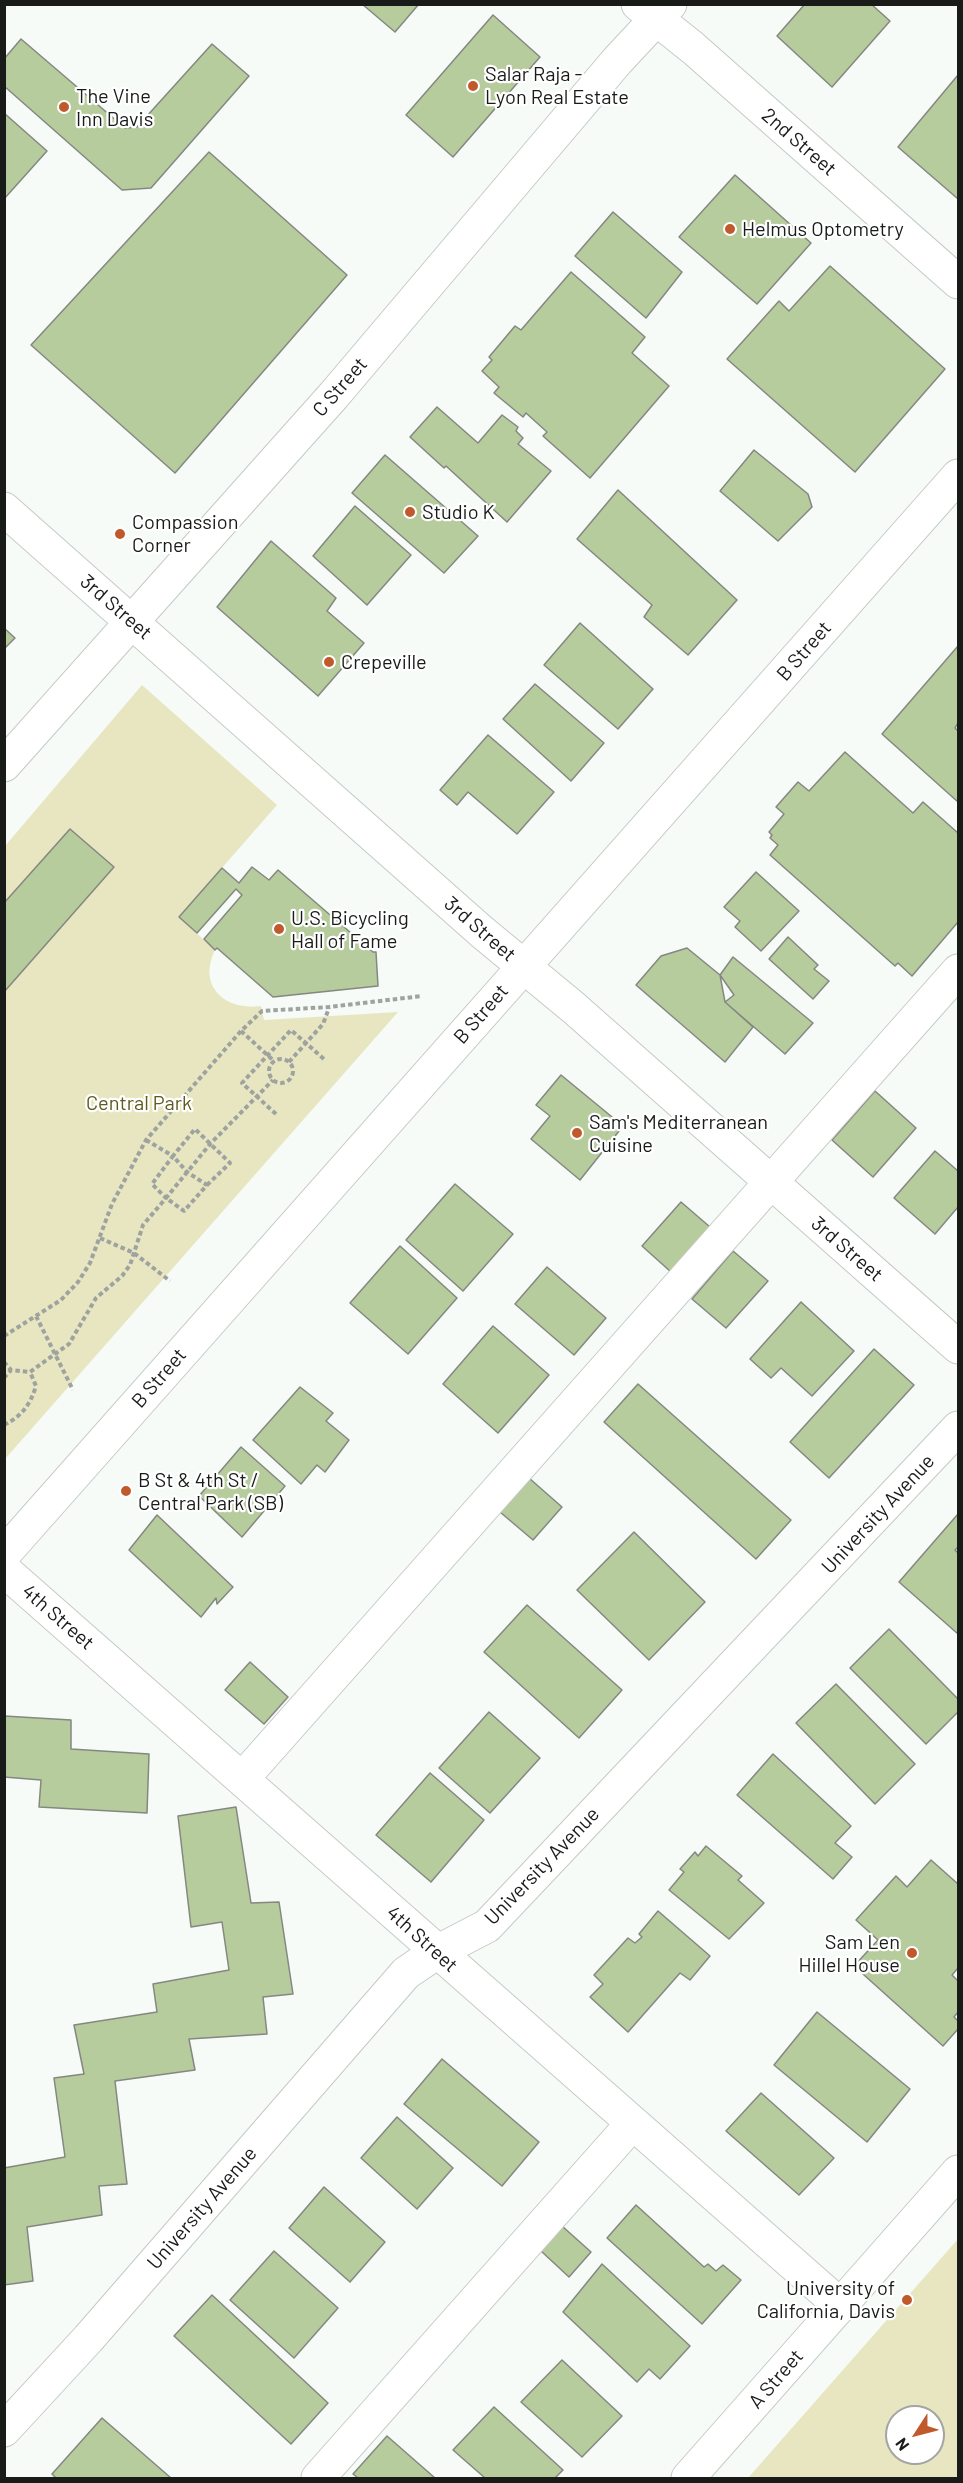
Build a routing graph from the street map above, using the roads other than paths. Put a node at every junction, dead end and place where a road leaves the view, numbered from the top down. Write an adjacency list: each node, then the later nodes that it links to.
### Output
1 (654, 9): 2 (street, 2nd Street); 5 (street, C Street)
2 (958, 282)
3 (958, 476): 7 (street, B Street)
4 (4, 509): 5 (street, 3rd Street)
5 (132, 621): 6 (street, C Street); 7 (street, 3rd Street)
6 (4, 765)
7 (523, 966): 9 (street, 3rd Street); 12 (street, B Street)
8 (958, 971): 9 (street)
9 (771, 1182): 10 (street, 3rd Street); 14 (street)
10 (958, 1347)
11 (958, 1428): 15 (street, University Avenue)
12 (4, 1554)
13 (4, 1570): 14 (street, 4th Street)
14 (242, 1779): 15 (street, 4th Street)
15 (437, 1952): 16 (street, 4th Street); 19 (street, University Avenue)
16 (632, 2124): 18 (street, 4th Street); 20 (street)
17 (958, 2172): 18 (street, A Street)
18 (841, 2306): 21 (street, A Street)
19 (4, 2430)
20 (318, 2478)
21 (688, 2478)

